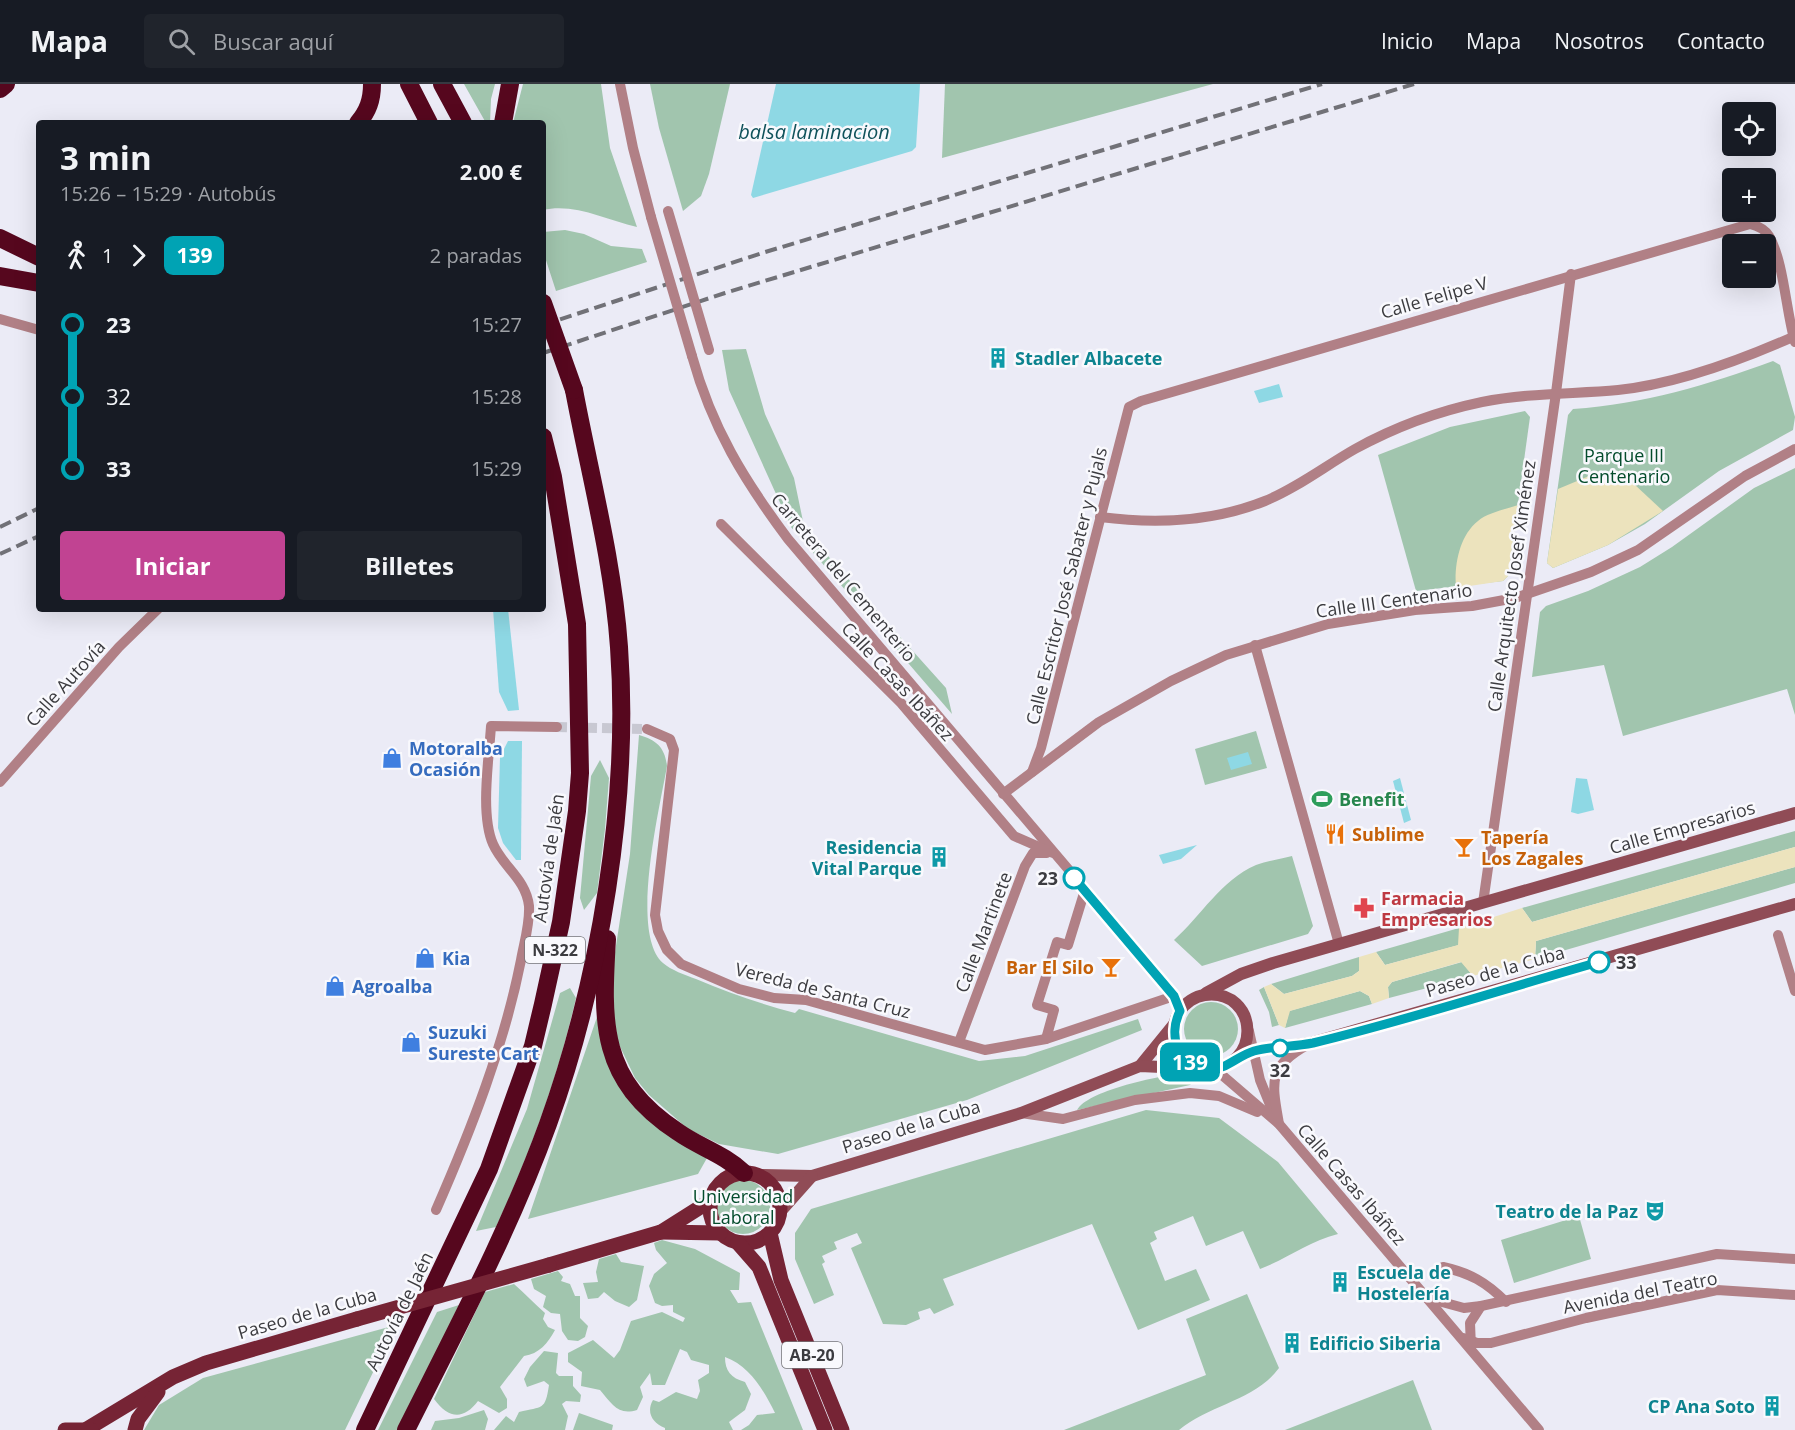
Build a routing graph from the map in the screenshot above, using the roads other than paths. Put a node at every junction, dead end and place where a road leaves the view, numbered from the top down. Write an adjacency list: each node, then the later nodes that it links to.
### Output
1 (6, 84): 7 (highway)
2 (372, 84): 8 (highway)
3 (409, 84): 9 (highway)
4 (442, 84): 10 (highway)
5 (510, 84): 11 (highway)
6 (620, 84): 34 (street, Carretera del Cementerio, bridge)
7 (0, 89)
8 (360, 120)
9 (427, 120)
10 (461, 120)
11 (503, 120)
12 (668, 211): 22 (street, bridge)
13 (0, 238): 14 (highway)
14 (36, 255)
15 (1571, 274): 21 (street, Calle Felipe V); 23 (street, Calle Arquitecto Josef Ximénez); 24 (street, Calle Felipe V)
16 (0, 276): 17 (highway)
17 (36, 282)
18 (546, 311): 39 (highway, N-322, bridge)
19 (0, 319): 20 (street)
20 (36, 329)
21 (1794, 338): 23 (street)
22 (709, 350)
23 (1556, 393): 27 (street); 29 (street, Calle Arquitecto Josef Ximénez)
24 (1129, 407): 27 (street, Calle Escritor José Sabater y Pujals)
25 (546, 449): 83 (highway, Autovía de Jaén / N-322)
26 (1795, 449): 29 (street, Calle III Centenario)
27 (1100, 517): 35 (street, Calle Escritor José Sabater y Pujals)
28 (721, 524): 40 (street, Calle Casas Ibáñez)
29 (1527, 595): 31 (street, Calle III Centenario); 42 (street, Calle Arquitecto Josef Ximénez)
30 (155, 612): 36 (street, Calle Autovía)
31 (1255, 645): 35 (street, Calle III Centenario); 45 (street)
32 (558, 727): 64 (street)
33 (648, 729): 53 (street, Vereda de Santa Cruz)
34 (961, 742): 37 (street, Calle Casas Ibáñez)
35 (1032, 772): 37 (street, Calle III Centenario)
36 (0, 782)
37 (1003, 794): 40 (street, Calle Casas Ibáñez)
38 (1795, 813): 42 (main road, Calle Empresarios)
39 (615, 826): 61 (highway); 84 (highway, N-322)
40 (1053, 853): 41 (street, Calle Casas Ibáñez); 53 (street, Calle Martinete)
41 (1085, 890): 48 (street, Calle Casas Ibáñez); 52 (street)
42 (1483, 903): 45 (main road, Calle Empresarios)
43 (1795, 904): 54 (main road, Paseo de la Cuba)
44 (1778, 935): 46 (street)
45 (1339, 944): 47 (main road, Calle Empresarios)
46 (1795, 991)
47 (1202, 995): 49 (main road); 51 (main road)
48 (1174, 996): 49 (street, Calle Casas Ibáñez); 52 (street, Vereda de Santa Cruz)
49 (1180, 1011): 50 (main road)
50 (1175, 1023): 57 (main road); 58 (main road)
51 (1249, 1030): 55 (street, Calle Casas Ibáñez); 56 (main road)
52 (1046, 1039): 53 (street, Vereda de Santa Cruz)
53 (959, 1042)
54 (1311, 1043): 55 (main road, Paseo de la Cuba); 60 (street, Calle Casas Ibáñez)
55 (1254, 1051): 56 (main road, Paseo de la Cuba); 60 (street, Calle Casas Ibáñez)
56 (1238, 1058): 58 (main road)
57 (1140, 1066): 58 (main road); 59 (main road, Paseo de la Cuba)
58 (1210, 1069): 60 (street, Calle Casas Ibáñez)
59 (1021, 1113): 60 (street, Paseo de la Cuba); 62 (main road, Paseo de la Cuba)
60 (1279, 1124): 73 (street, Calle Casas Ibáñez)
61 (750, 1174): 62 (main road); 63 (main road); 65 (main road)
62 (812, 1176): 65 (main road)
63 (710, 1201): 66 (main road, Paseo de la Cuba); 67 (main road)
64 (436, 1210)
65 (780, 1212): 68 (main road)
66 (662, 1232): 67 (main road, Paseo de la Cuba); 79 (main road, Paseo de la Cuba, bridge)
67 (720, 1233): 69 (main road)
68 (770, 1233): 69 (main road); 86 (main road, AB-20)
69 (738, 1243): 85 (main road)
70 (1795, 1259): 74 (street, Avenida del Teatro)
71 (1443, 1267): 74 (street)
72 (1795, 1295): 77 (street, Avenida del Teatro)
73 (1430, 1299): 75 (street, Avenida del Teatro); 76 (street, Calle Casas Ibáñez)
74 (1506, 1302): 75 (street, Avenida del Teatro)
75 (1481, 1306): 76 (street)
76 (1468, 1342): 77 (street, Avenida del Teatro); 78 (street, Calle Casas Ibáñez)
77 (1494, 1342): 78 (street)
78 (1494, 1375): 87 (street, Calle Casas Ibáñez)
79 (173, 1377): 80 (main road, Paseo de la Cuba); 82 (main road, Paseo de la Cuba)
80 (89, 1429): 81 (main road)
81 (65, 1430)
82 (135, 1430)
83 (365, 1430)
84 (406, 1430)
85 (825, 1430)
86 (842, 1430)
87 (1539, 1430)

